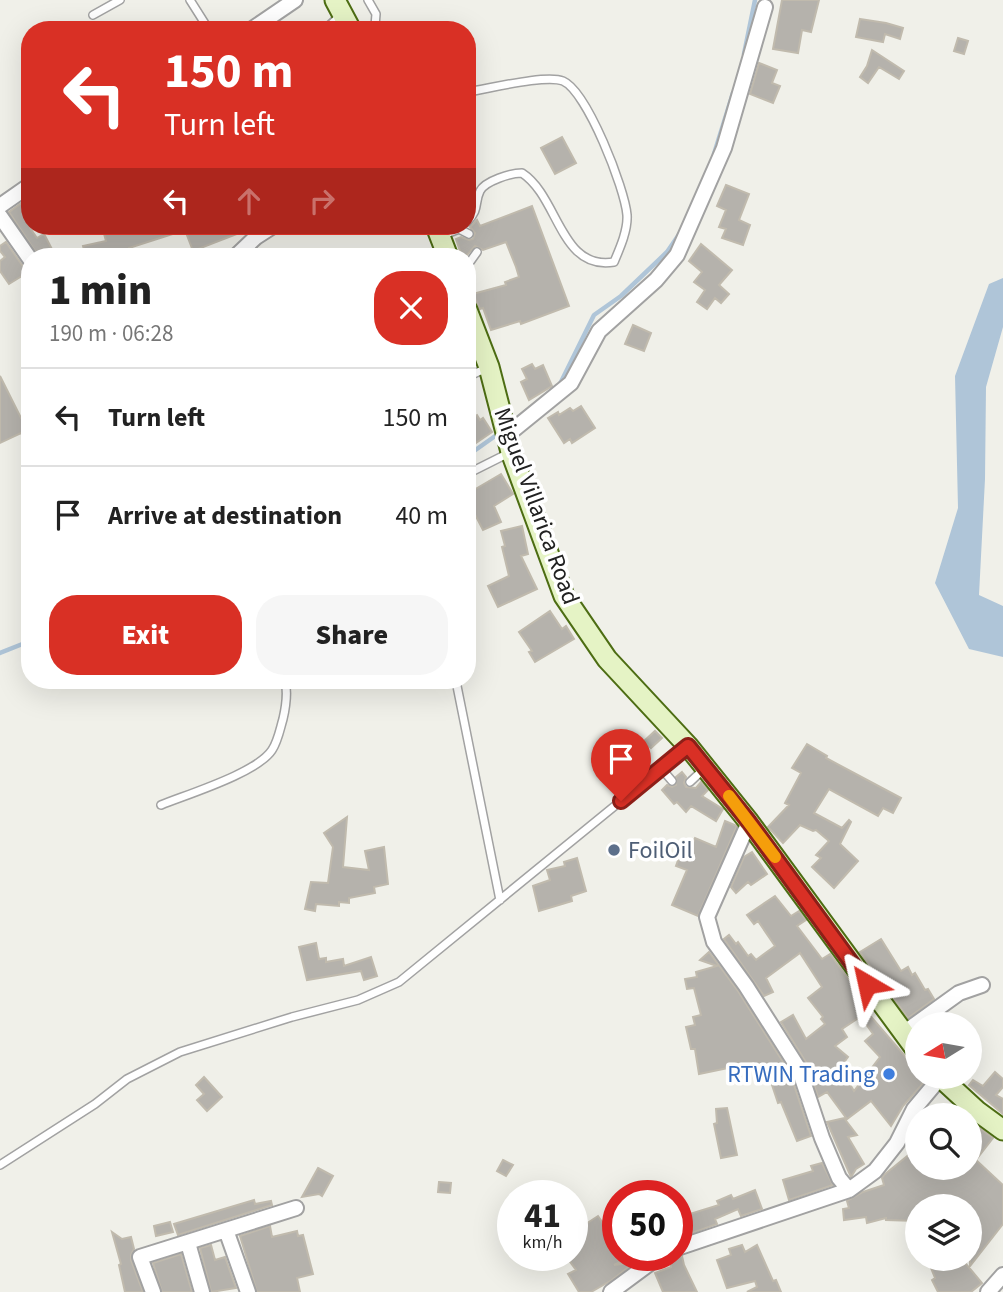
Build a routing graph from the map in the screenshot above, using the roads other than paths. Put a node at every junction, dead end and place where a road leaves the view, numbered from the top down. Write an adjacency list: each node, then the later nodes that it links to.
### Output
1 (120, 0): 6 (lane)
2 (190, 0): 7 (lane)
3 (295, 0): 8 (street)
4 (368, 0): 9 (lane)
5 (765, 7): 21 (street)
6 (93, 15)
7 (203, 21)
8 (264, 21)
9 (375, 21)
10 (476, 91): 13 (lane)
11 (21, 191): 12 (street)
12 (0, 206)
13 (476, 209)
14 (0, 216): 16 (street)
15 (259, 235): 17 (street)
16 (22, 248)
17 (244, 248)
18 (476, 333): 19 (main road, Miguel Villarica Road)
19 (489, 367): 20 (lane); 21 (main road, Miguel Villarica Road)
20 (476, 373)
21 (509, 443): 22 (lane); 25 (main road, Miguel Villarica Road)
22 (476, 467)
23 (285, 689): 30 (lane)
24 (458, 689): 32 (lane)
25 (688, 746): 26 (lane); 27 (main road, Miguel Villarica Road)
26 (661, 768): 28 (lane); 32 (lane)
27 (706, 768): 29 (lane); 31 (main road, Miguel Villarica Road)
28 (671, 781)
29 (690, 782)
30 (161, 805)
31 (749, 822): 34 (main road, Miguel Villarica Road); 40 (street)
32 (500, 900): 39 (lane)
33 (982, 985): 34 (street)
34 (902, 1034): 35 (main road, Miguel Villarica Road)
35 (905, 1037)
36 (930, 1089): 40 (street)
37 (952, 1089): 38 (main road)
38 (1003, 1130)
39 (0, 1165)
40 (849, 1190): 44 (street)
41 (296, 1208): 42 (street)
42 (226, 1230): 43 (street); 49 (street)
43 (188, 1242): 47 (street); 48 (street)
44 (693, 1243)
45 (639, 1271): 50 (street)
46 (1003, 1275): 51 (street)
47 (153, 1292)
48 (202, 1292)
49 (248, 1292)
50 (611, 1292)
51 (988, 1292)

